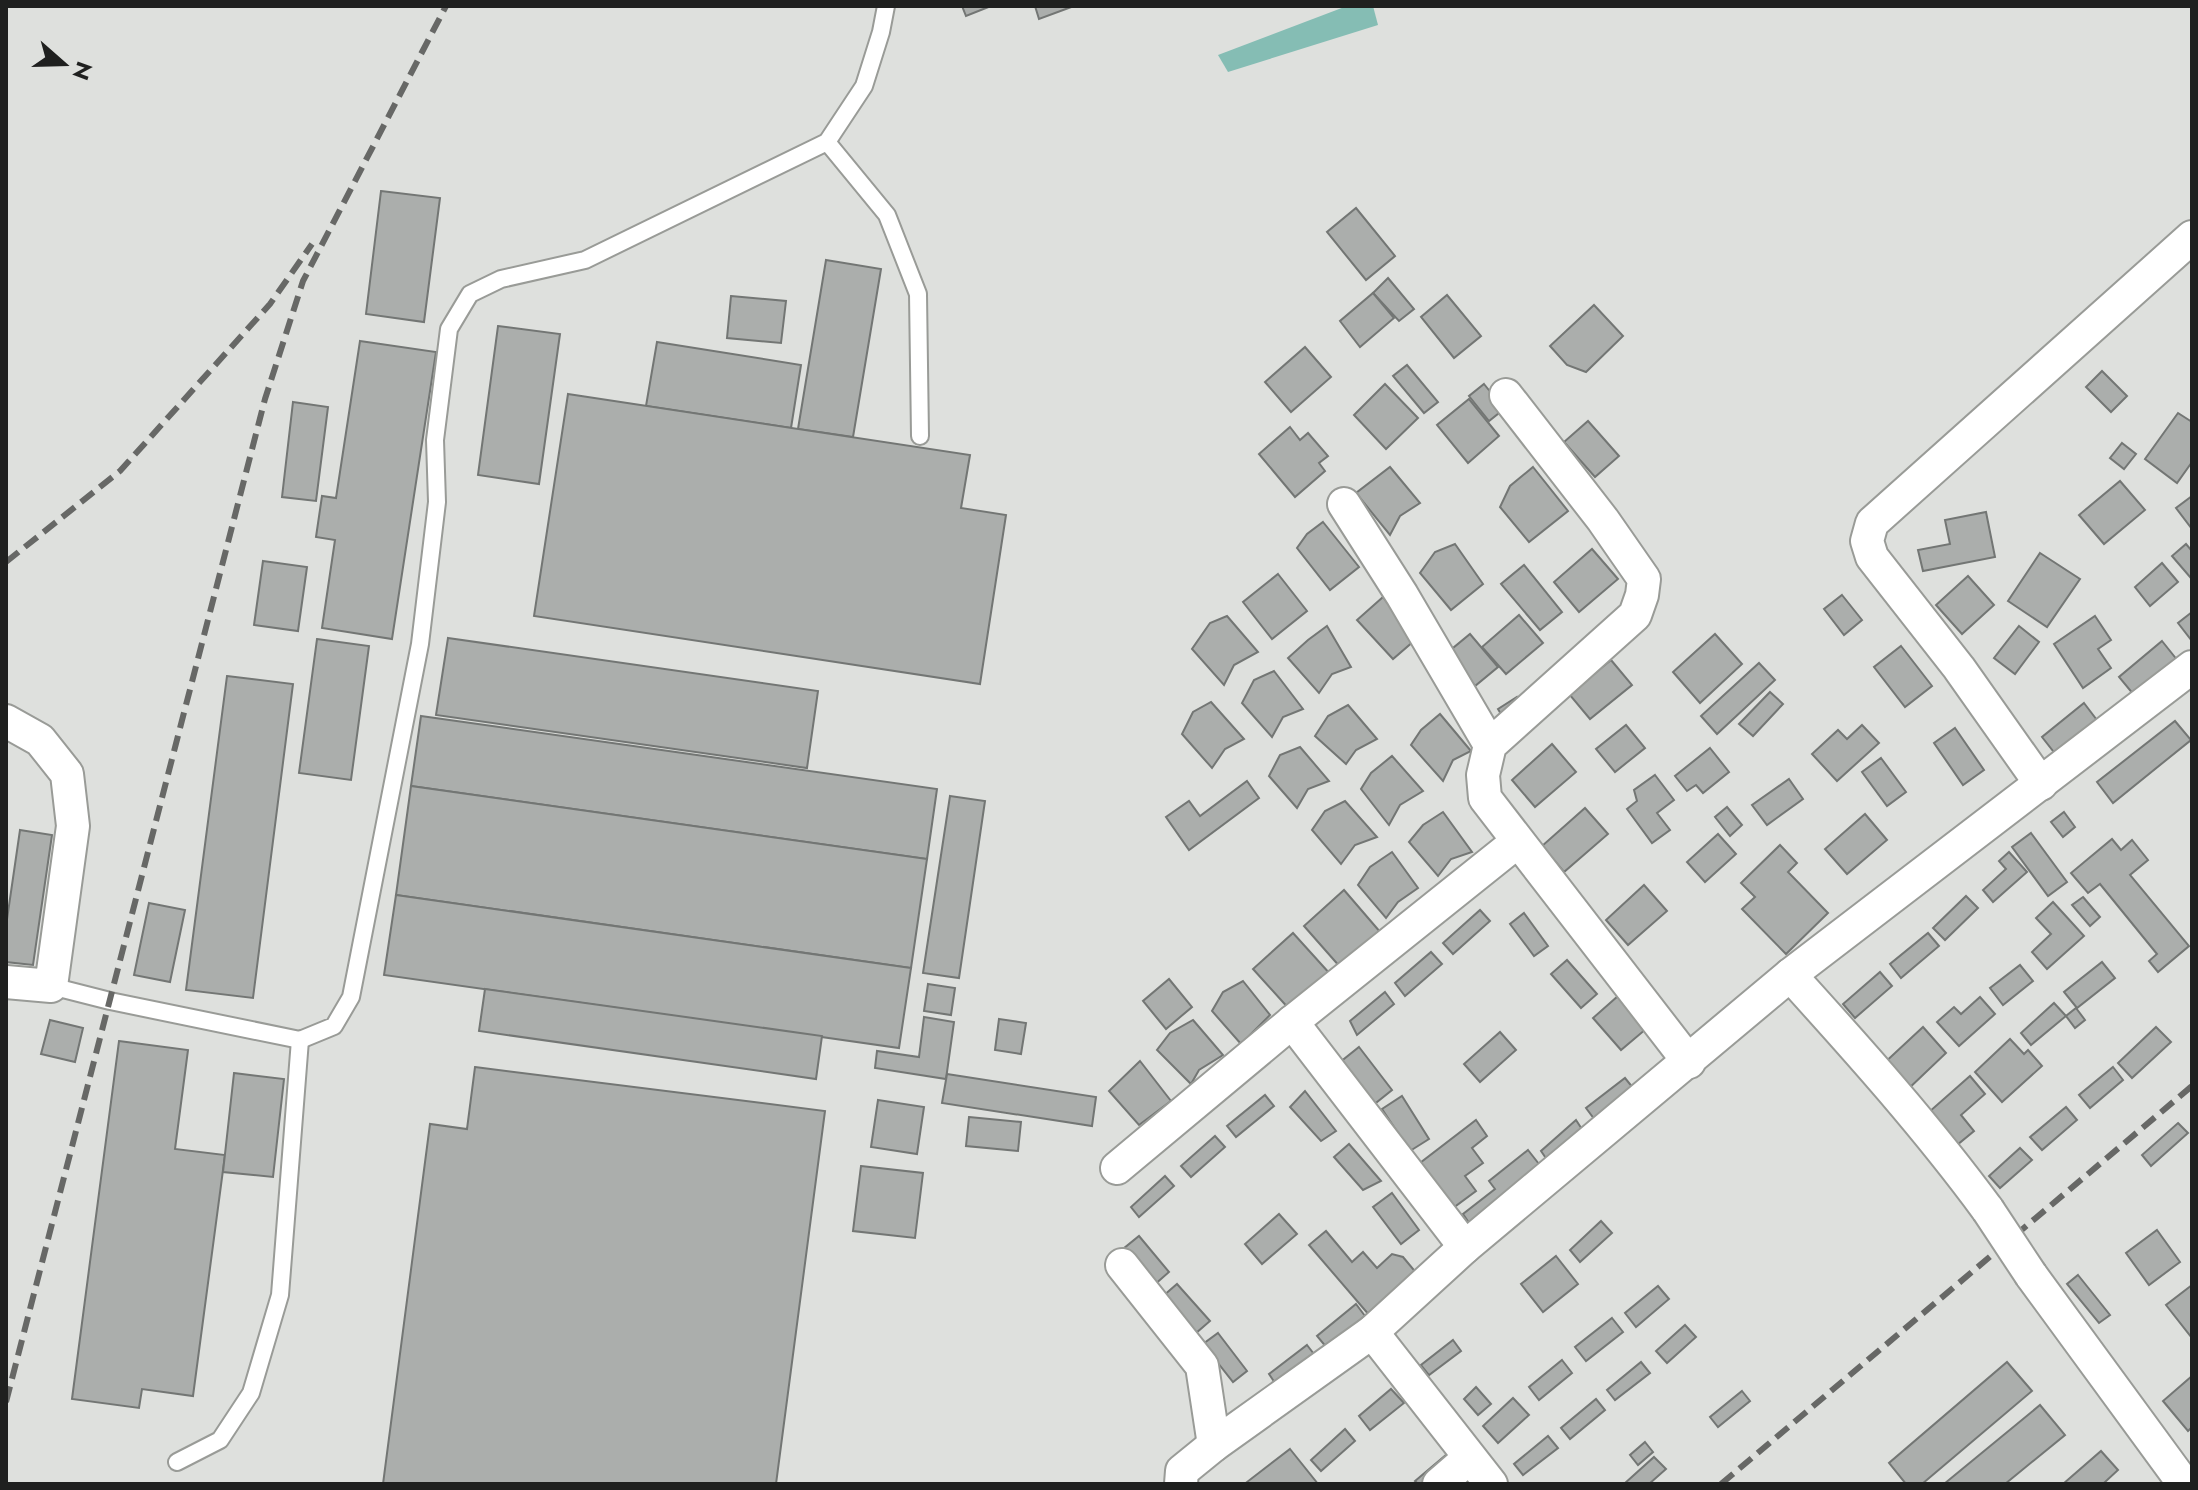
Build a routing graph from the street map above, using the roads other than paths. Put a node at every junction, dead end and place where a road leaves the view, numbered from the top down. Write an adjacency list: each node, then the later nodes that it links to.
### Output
1 (886, 6): 2 (lane)
2 (827, 142): 5 (lane); 16 (lane)
3 (2192, 237): 10 (street)
4 (1506, 395): 9 (street)
5 (920, 436)
6 (1344, 504): 9 (street)
7 (2192, 667): 10 (street)
8 (6, 721): 14 (street)
9 (1490, 745): 11 (street)
10 (2041, 784): 12 (street)
11 (1517, 842): 15 (street); 17 (street)
12 (1790, 975): 17 (street); 28 (street, bridge)
13 (6, 982): 14 (street)
14 (51, 986): 16 (lane)
15 (1292, 1022): 18 (street); 19 (street)
16 (300, 1040): 24 (lane)
17 (1689, 1062): 19 (street)
18 (1117, 1168)
19 (1465, 1247): 21 (street)
20 (1122, 1265): 22 (street)
21 (1372, 1332): 22 (street); 23 (street)
22 (1214, 1445): 25 (street)
23 (1469, 1458): 26 (street); 27 (street)
24 (177, 1462)
25 (1181, 1484)
26 (1439, 1484)
27 (1491, 1484)
28 (2184, 1484)

